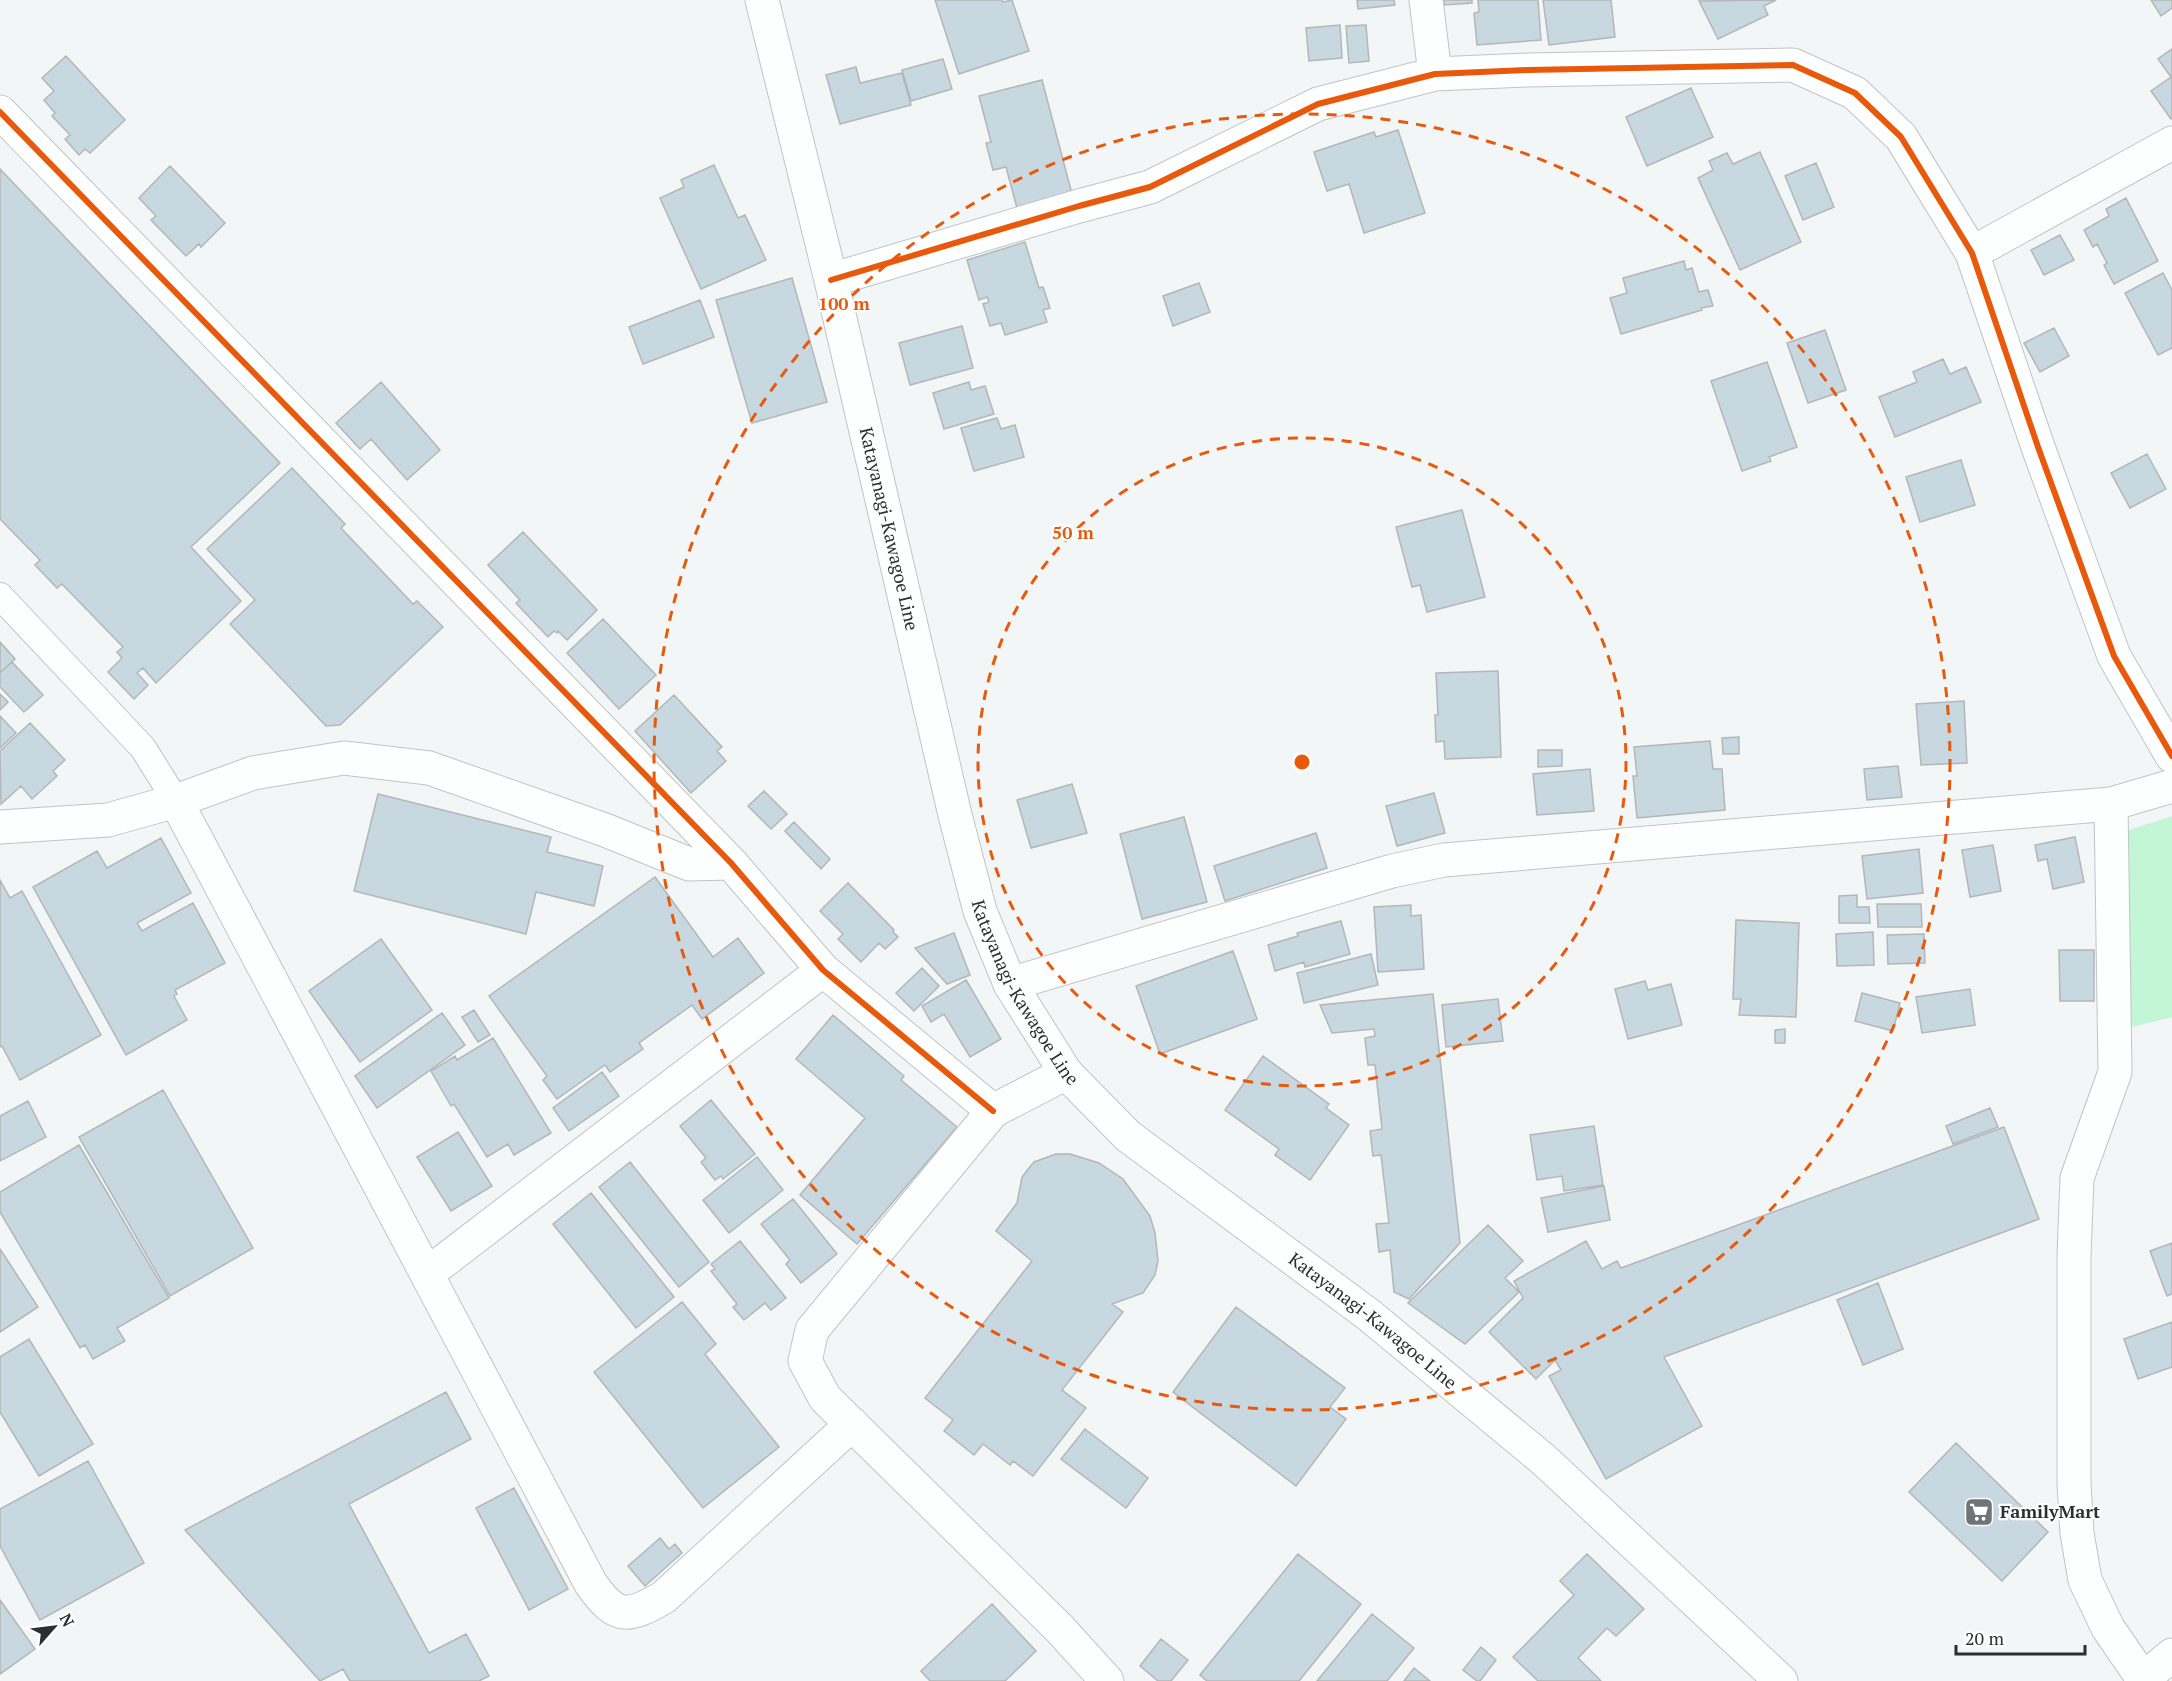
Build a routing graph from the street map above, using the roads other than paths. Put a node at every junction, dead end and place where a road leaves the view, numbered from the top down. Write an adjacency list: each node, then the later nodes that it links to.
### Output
1 (762, 0): 7 (street, Katayanagi-Kawagoe Line)
2 (1426, 0): 3 (street)
3 (1435, 74): 6 (street); 7 (street)
4 (0, 112): 14 (street)
5 (2172, 143): 6 (street)
6 (1972, 253): 9 (street)
7 (831, 280): 16 (street, Katayanagi-Kawagoe Line)
8 (0, 596): 11 (lane)
9 (2172, 756)
10 (2172, 786): 12 (street)
11 (176, 801): 13 (street); 14 (street); 19 (street)
12 (2111, 804): 16 (street); 22 (street)
13 (0, 827)
14 (731, 863): 15 (street)
15 (823, 970): 18 (street); 19 (street)
16 (1010, 984): 17 (street, Katayanagi-Kawagoe Line)
17 (1066, 1073): 18 (street); 24 (street, Katayanagi-Kawagoe Line)
18 (993, 1111): 20 (street)
19 (427, 1274): 20 (street)
20 (852, 1424): 23 (street)
21 (2172, 1655): 22 (street)
22 (2142, 1680)
23 (1107, 1681)
24 (1780, 1681)

